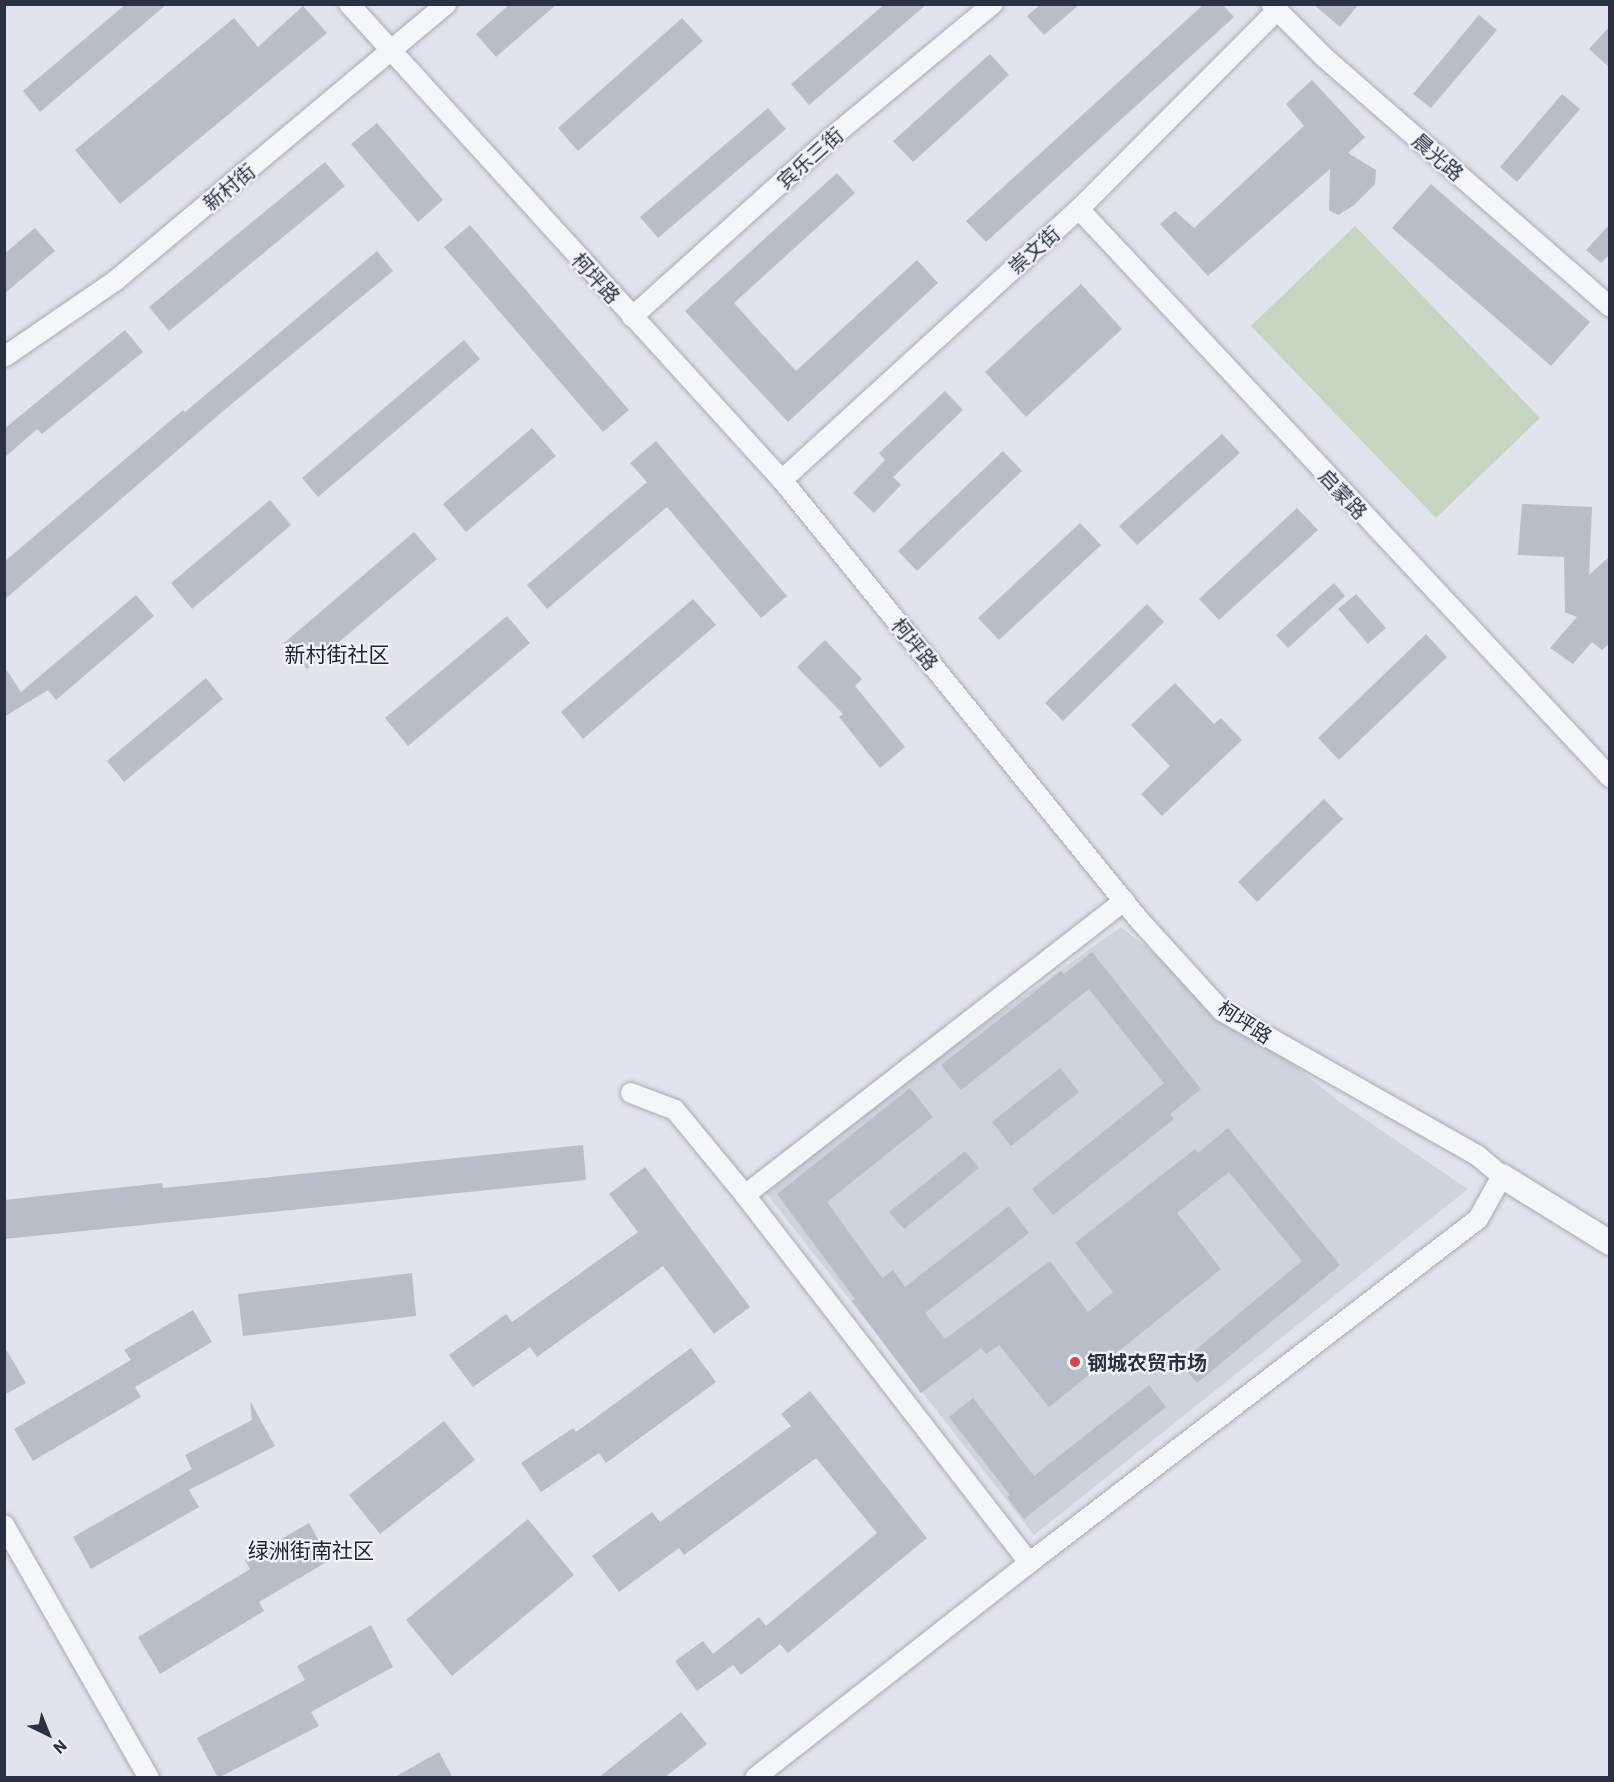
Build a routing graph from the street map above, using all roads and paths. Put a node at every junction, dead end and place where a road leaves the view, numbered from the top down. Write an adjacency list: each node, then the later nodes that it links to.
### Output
1 (349, 4): 5 (street, 柯坪路)
2 (446, 4): 5 (street, 新村街)
3 (993, 4): 8 (street, 宾乐三街)
4 (1273, 8): 6 (street, 崇文街); 7 (street, 晨光路)
5 (391, 53): 8 (street, 柯坪路); 9 (street, 新村街)
6 (1079, 209): 10 (street, 崇文街); 11 (street, 启蒙路)
7 (1610, 307)
8 (632, 317): 10 (street, 柯坪路)
9 (4, 357)
10 (782, 480): 12 (street, 柯坪路)
11 (1610, 777)
12 (1124, 901): 14 (street, 柯坪路); 15 (street)
13 (631, 1093): 15 (street)
14 (1502, 1176): 16 (street); 18 (street)
15 (746, 1195): 18 (street)
16 (1610, 1243)
17 (4, 1525): 19 (street)
18 (1029, 1563): 20 (street)
19 (149, 1778)
20 (754, 1778)

